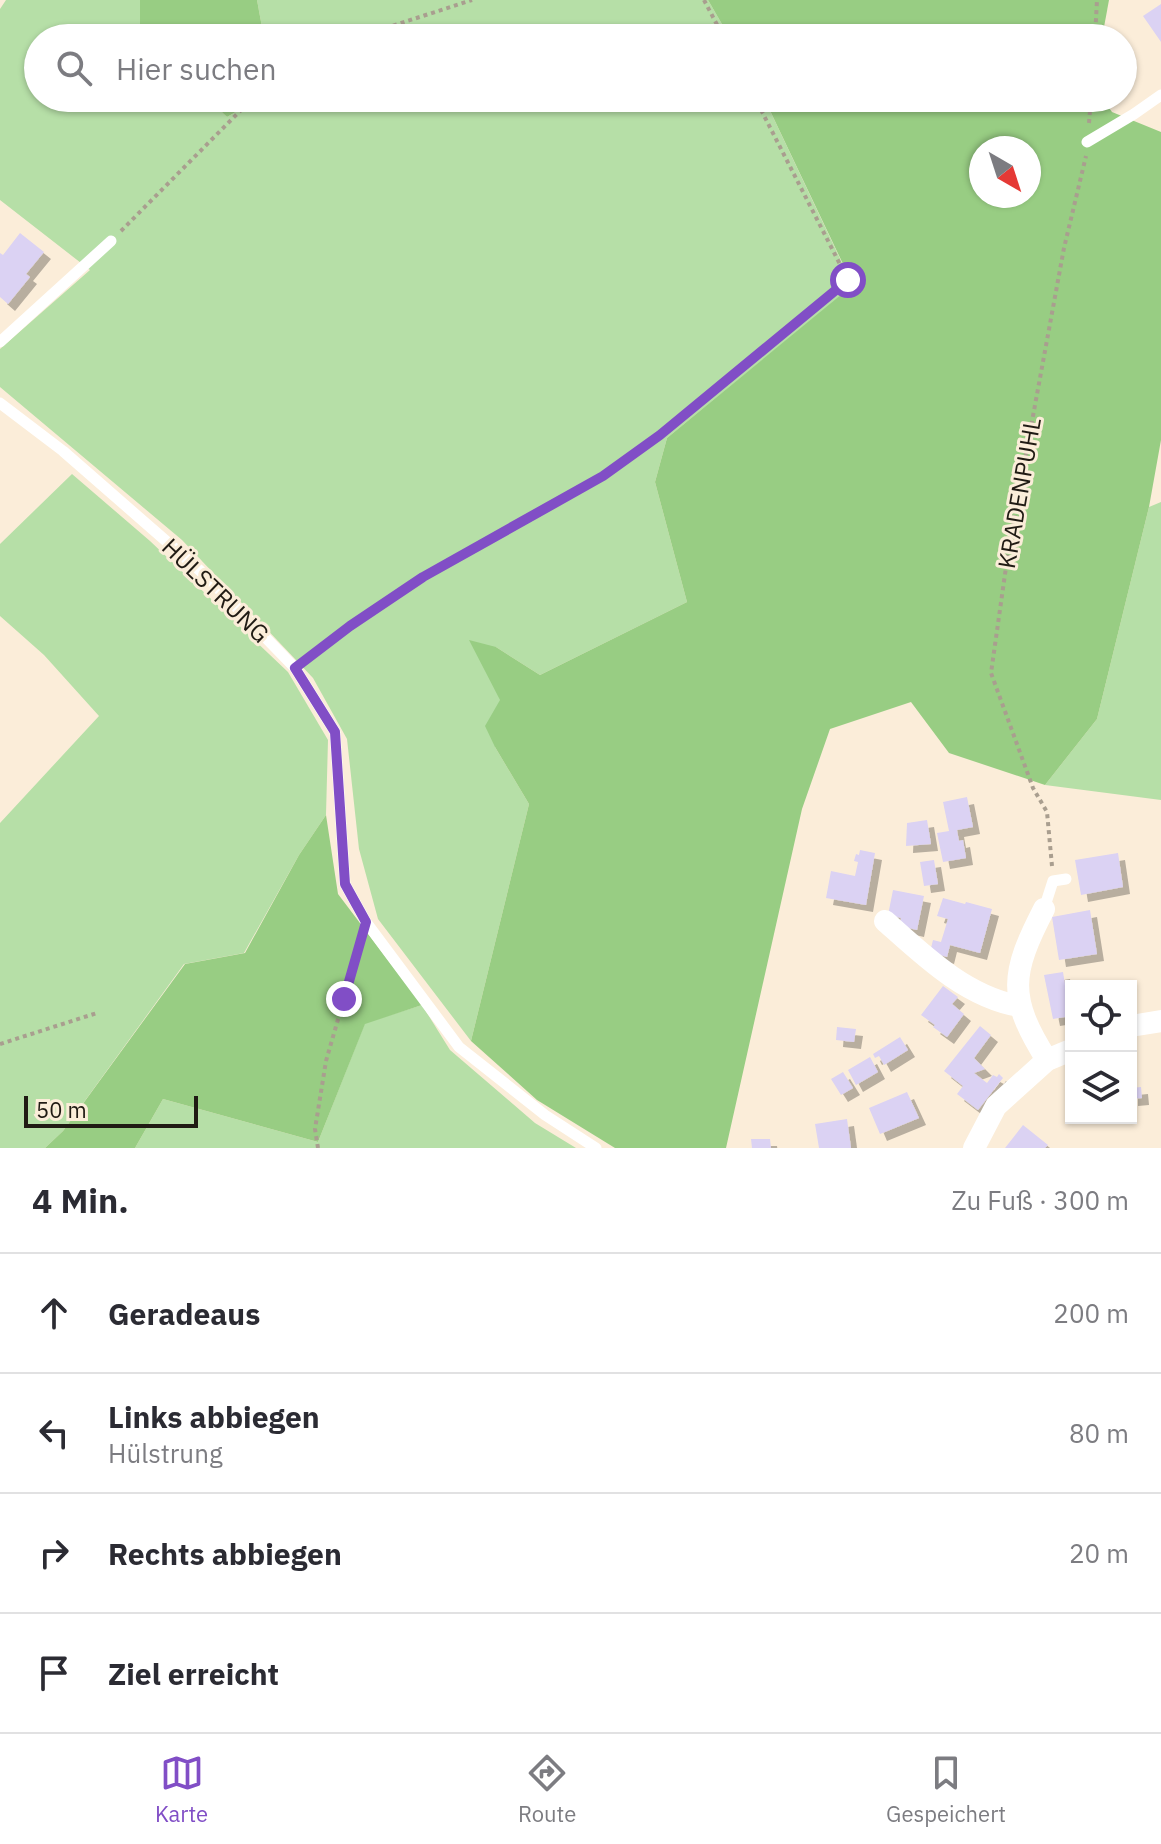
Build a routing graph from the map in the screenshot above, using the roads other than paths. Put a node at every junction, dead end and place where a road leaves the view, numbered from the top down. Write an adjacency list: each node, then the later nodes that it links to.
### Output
1 (1161, 95): 2 (lane)
2 (1137, 110)
3 (1134, 112): 4 (lane)
4 (1087, 142)
5 (111, 241): 6 (lane)
6 (0, 342)
7 (0, 403): 16 (lane, HÜLSTRUNG)
8 (1059, 880): 9 (lane)
9 (1044, 909): 11 (street)
10 (885, 921): 11 (street)
11 (1019, 1006): 15 (street)
12 (1161, 1021): 13 (street)
13 (1137, 1025)
14 (1066, 1052): 15 (street)
15 (1047, 1060): 17 (street)
16 (596, 1148)
17 (974, 1148)

